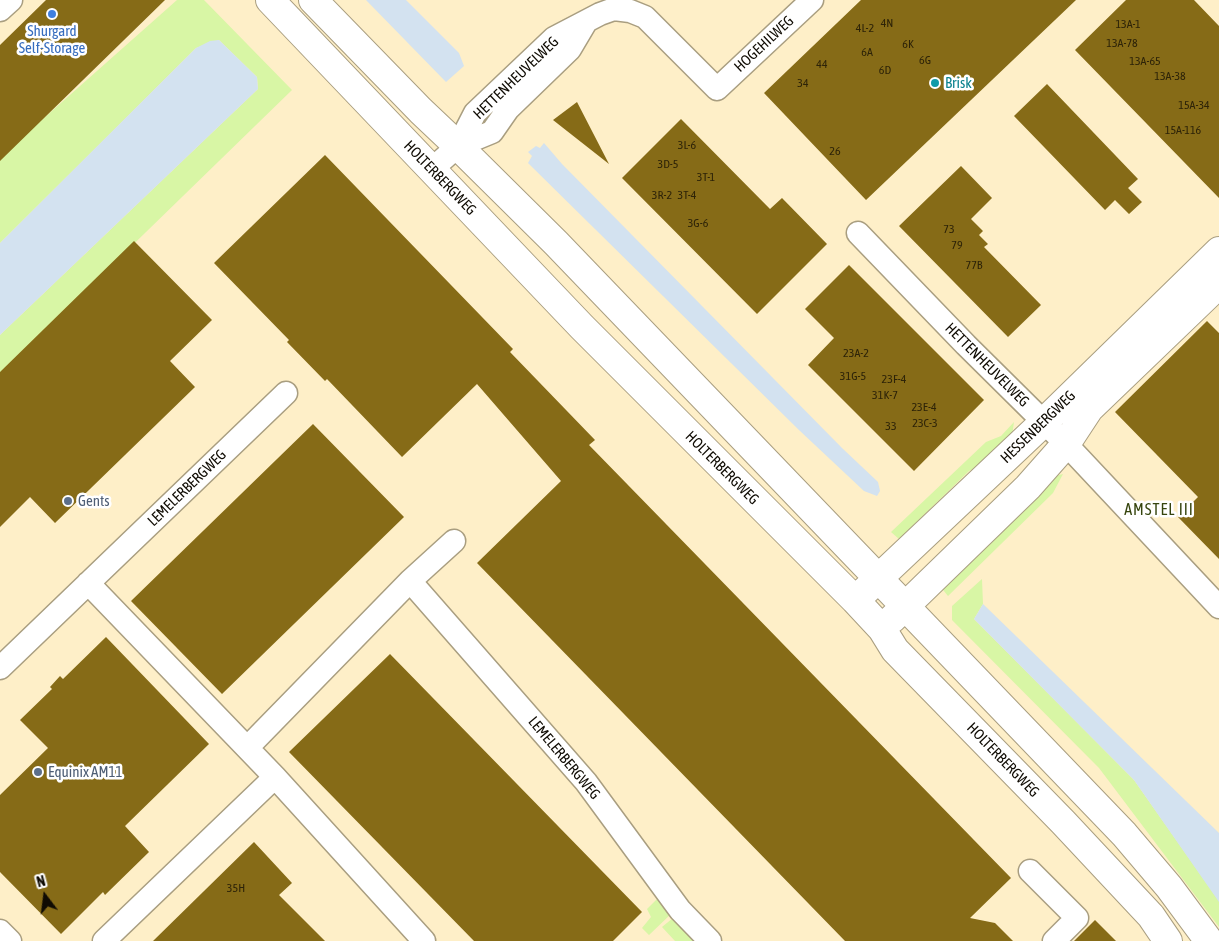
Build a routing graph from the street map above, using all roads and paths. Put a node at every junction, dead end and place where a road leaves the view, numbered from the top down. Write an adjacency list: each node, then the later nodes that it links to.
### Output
1 (10, 0): 5 (street)
2 (270, 0): 8 (main road, HOLTERBERGWEG)
3 (313, 0): 7 (main road)
4 (812, 0): 6 (street, HOGEHILWEG)
5 (0, 10)
6 (717, 89): 7 (street, HETTENHEUVELWEG)
7 (458, 146): 8 (street, HETTENHEUVELWEG); 16 (main road)
8 (432, 169): 19 (main road, HOLTERBERGWEG)
9 (858, 233): 13 (street, HETTENHEUVELWEG)
10 (1219, 251): 13 (main road, HESSENBERGWEG)
11 (1219, 284): 14 (main road, HESSENBERGWEG)
12 (286, 393): 18 (street, LEMELERBERGWEG)
13 (1044, 422): 14 (street, HETTENHEUVELWEG); 16 (main road, HESSENBERGWEG)
14 (1066, 444): 20 (main road, HESSENBERGWEG); 21 (street, HETTENHEUVELWEG)
15 (454, 541): 17 (street)
16 (879, 579): 19 (main road, HESSENBERGWEG); 20 (main road)
17 (410, 581): 24 (street); 31 (street, LEMELERBERGWEG)
18 (88, 583): 23 (street, LEMELERBERGWEG); 24 (street)
19 (855, 600): 22 (main road, HOLTERBERGWEG)
20 (905, 606): 22 (main road, HESSENBERGWEG); 34 (main road)
21 (1219, 607)
22 (882, 629): 33 (main road, HOLTERBERGWEG)
23 (0, 668)
24 (247, 748): 25 (street)
25 (275, 777): 29 (street); 30 (street)
26 (1030, 871): 32 (street)
27 (0, 931): 28 (street)
28 (10, 941)
29 (104, 941)
30 (424, 941)
31 (710, 941)
32 (1054, 941)
33 (1168, 941)
34 (1209, 941)

